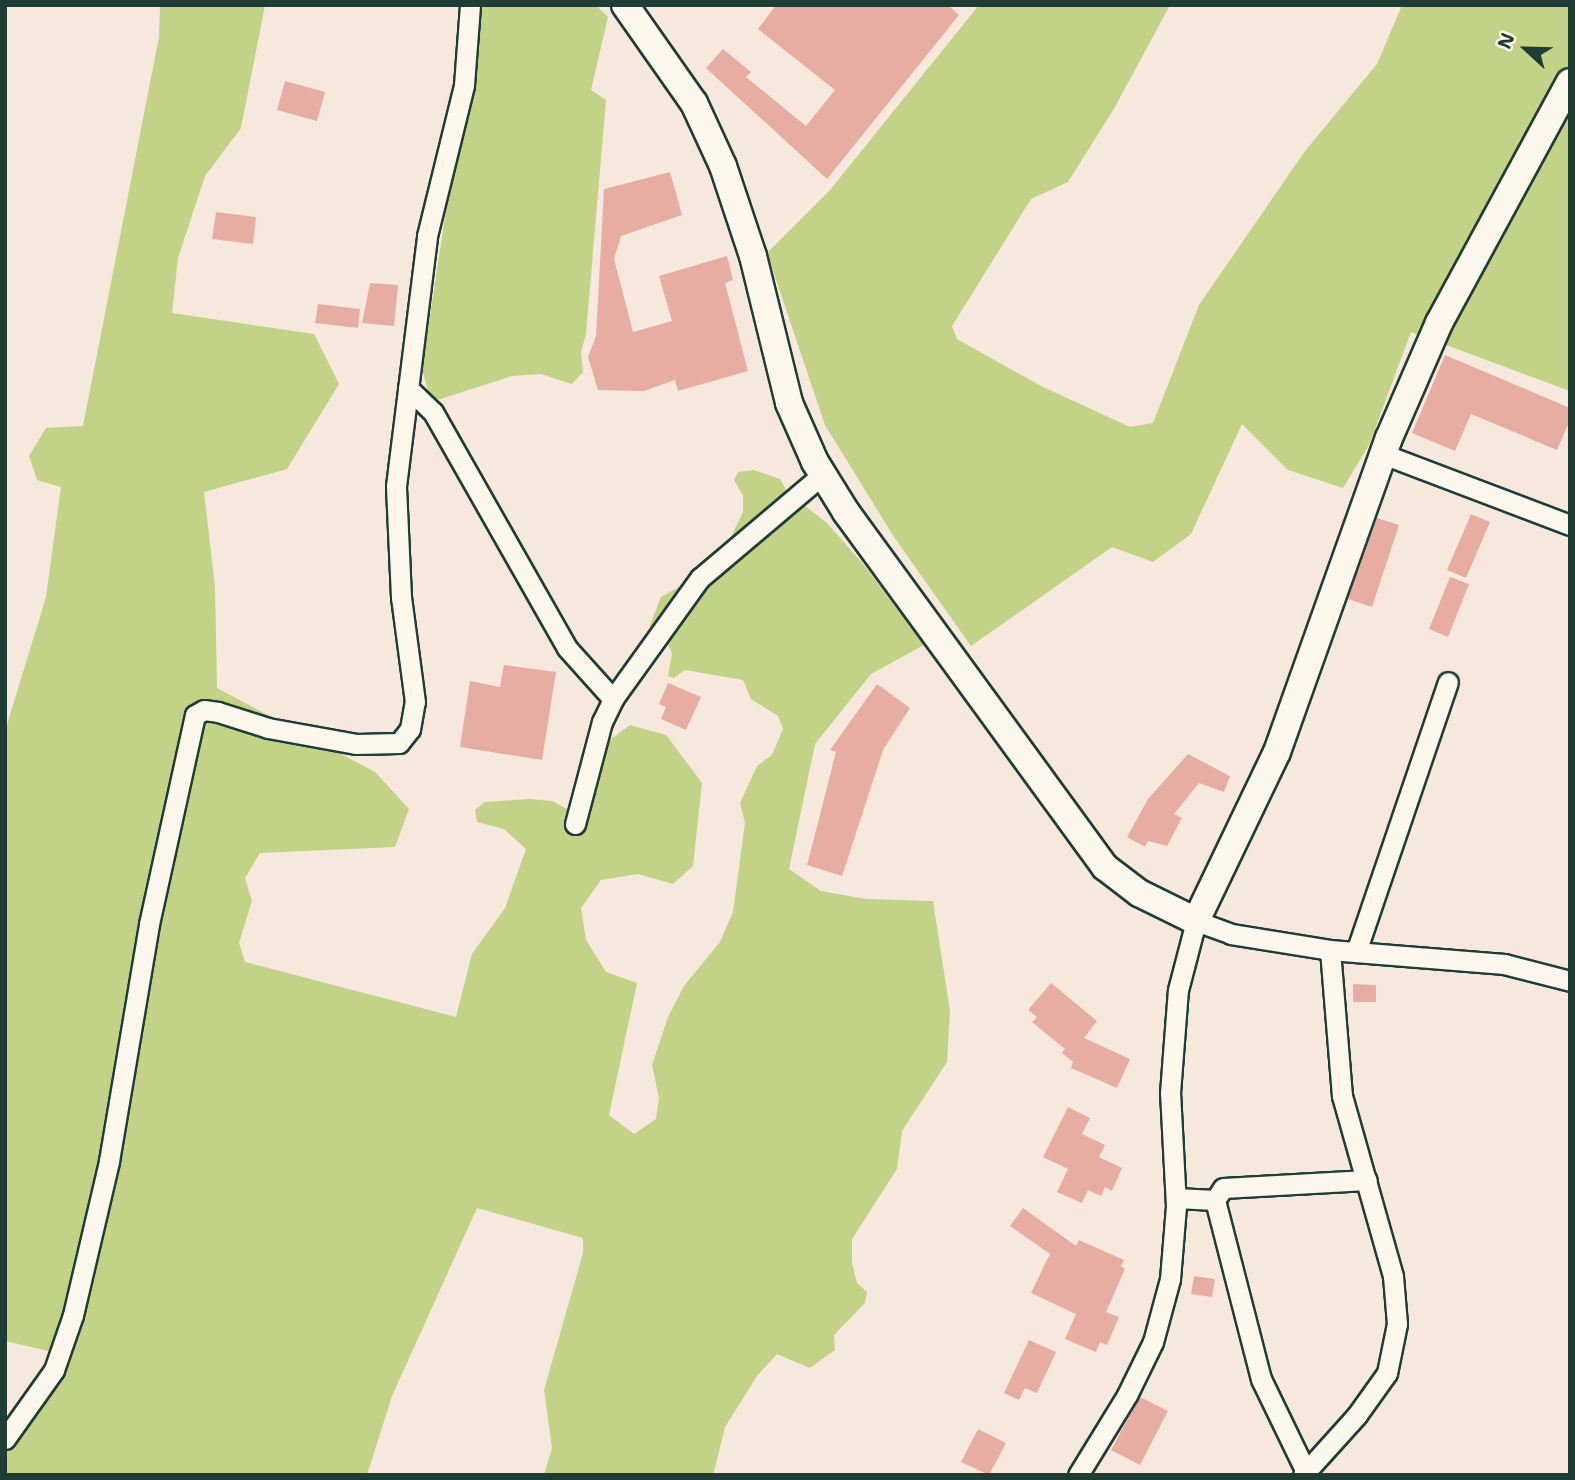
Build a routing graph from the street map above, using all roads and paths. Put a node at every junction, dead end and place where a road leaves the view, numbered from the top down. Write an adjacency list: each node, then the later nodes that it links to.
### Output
1 (470, 5): 4 (street)
2 (625, 5): 6 (street)
3 (1570, 82): 5 (street)
4 (408, 388): 9 (street); 18 (street)
5 (1383, 454): 7 (street); 11 (street)
6 (822, 474): 9 (street); 11 (street)
7 (1570, 525)
8 (1448, 682): 13 (street)
9 (613, 699): 10 (street)
10 (575, 824)
11 (1196, 921): 12 (street); 16 (street)
12 (1330, 950): 13 (street); 15 (street)
13 (1356, 952): 14 (street)
14 (1568, 977)
15 (1367, 1180): 17 (street); 19 (street)
16 (1176, 1198): 17 (street); 20 (street)
17 (1215, 1200): 19 (street)
18 (5, 1438)
19 (1305, 1474)
20 (1078, 1475)

